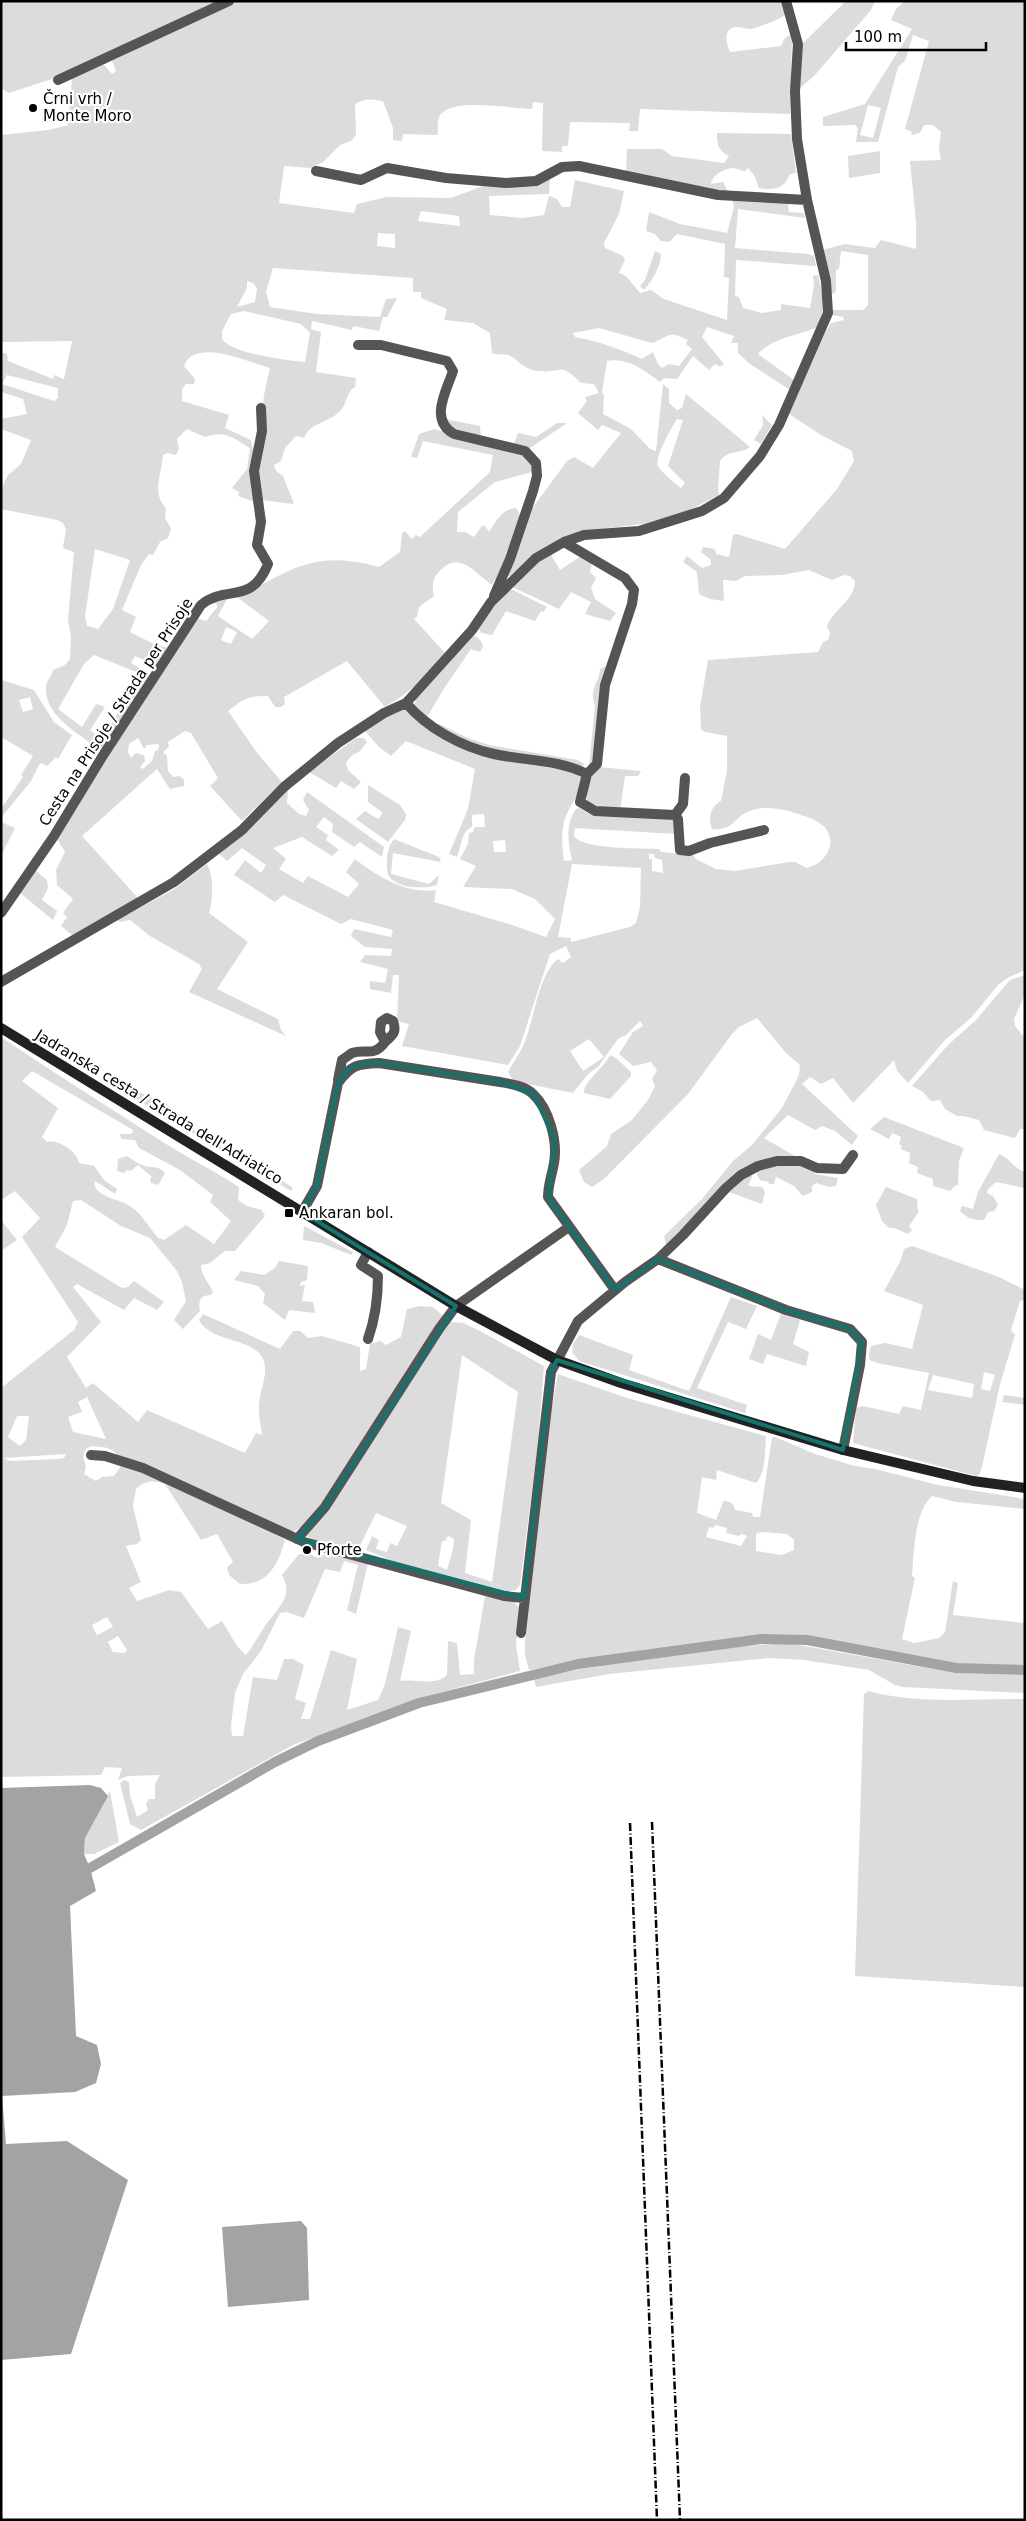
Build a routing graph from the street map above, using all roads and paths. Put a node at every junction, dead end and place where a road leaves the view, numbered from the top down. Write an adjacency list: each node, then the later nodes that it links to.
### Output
1 (229, 1): 3 (street)
2 (786, 1): 5 (street)
3 (58, 80)
4 (316, 171): 5 (street)
5 (807, 200): 8 (street)
6 (358, 345): 9 (street)
7 (261, 408): 15 (street, Cesta na Prisoje / Strada per Prisoje)
8 (564, 542): 9 (street); 11 (street)
9 (491, 602): 10 (street)
10 (406, 703): 11 (street); 16 (street)
11 (587, 774): 13 (street)
12 (685, 778): 13 (street)
13 (675, 815): 14 (street)
14 (764, 830)
15 (1, 913)
16 (1, 982)
17 (1, 1028): 21 (main road, Jadranska cesta / Strada dell'Adriatico)
18 (385, 1042): 19 (street)
19 (338, 1083): 21 (street); 22 (street)
20 (853, 1155): 24 (street)
21 (302, 1212): 23 (main road, Jadranska cesta / Strada dell'Adriatico)
22 (569, 1227): 25 (street); 26 (street)
23 (368, 1252): 26 (main road, Jadranska cesta / Strada dell'Adriatico); 27 (street)
24 (658, 1259): 25 (street); 29 (street)
25 (615, 1290): 28 (street)
26 (456, 1306): 28 (main road, Jadranska cesta / Strada dell'Adriatico); 32 (street)
27 (368, 1339)
28 (557, 1360): 29 (main road, Jadranska cesta / Strada dell'Adriatico); 33 (street)
29 (844, 1450): 31 (main road, Jadranska cesta / Strada dell'Adriatico)
30 (92, 1455): 32 (street)
31 (1025, 1488)
32 (297, 1539): 33 (street)
33 (524, 1598): 34 (street)
34 (522, 1633)

